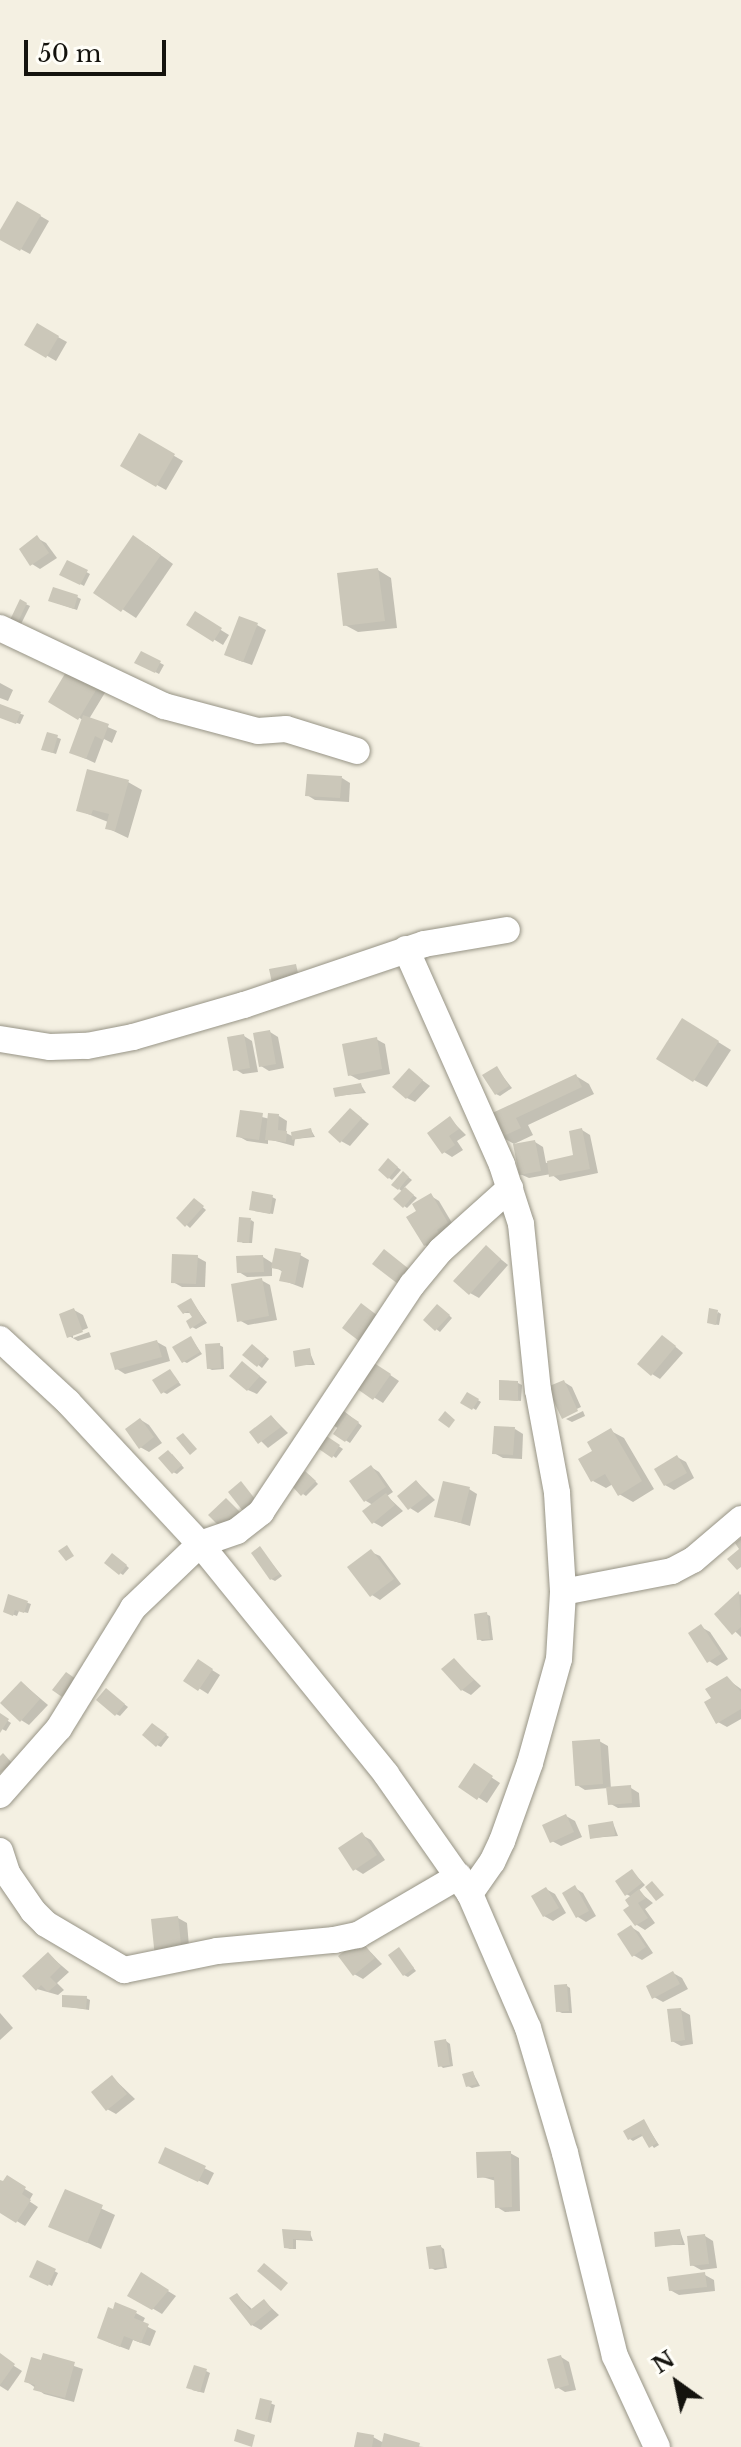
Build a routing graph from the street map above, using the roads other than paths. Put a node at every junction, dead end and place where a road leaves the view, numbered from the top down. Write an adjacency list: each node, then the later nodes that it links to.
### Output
1 (0, 628): 2 (street)
2 (357, 751)
3 (507, 930): 4 (street)
4 (406, 949): 5 (street); 6 (street)
5 (0, 1039)
6 (510, 1188): 9 (street); 10 (street)
7 (0, 1339): 9 (street)
8 (741, 1519): 10 (street)
9 (200, 1544): 11 (street); 13 (street)
10 (563, 1592): 13 (street)
11 (1, 1797)
12 (0, 1851): 13 (street)
13 (465, 1885): 14 (street)
14 (657, 2447)

